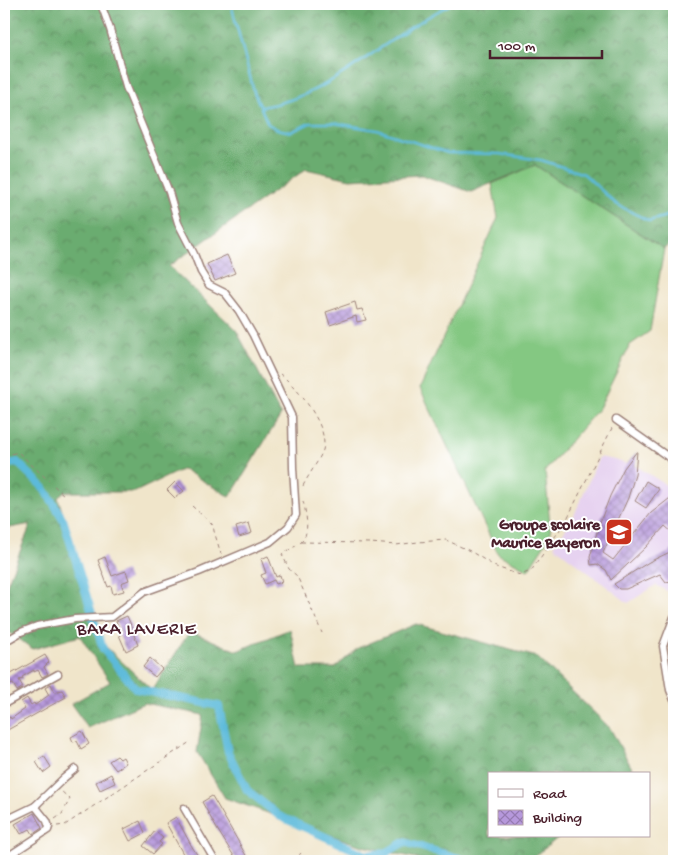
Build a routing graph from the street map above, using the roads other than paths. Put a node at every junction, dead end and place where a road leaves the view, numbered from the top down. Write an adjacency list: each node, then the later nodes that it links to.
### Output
1 (101, 4): 5 (street)
2 (616, 420): 3 (street)
3 (674, 461)
4 (674, 617): 7 (street)
5 (4, 642)
6 (58, 674): 8 (street)
7 (674, 700)
8 (4, 704)
9 (75, 769): 10 (street)
10 (35, 806): 12 (street); 13 (street)
11 (184, 808): 14 (street)
12 (4, 821)
13 (4, 859)
14 (215, 861)

